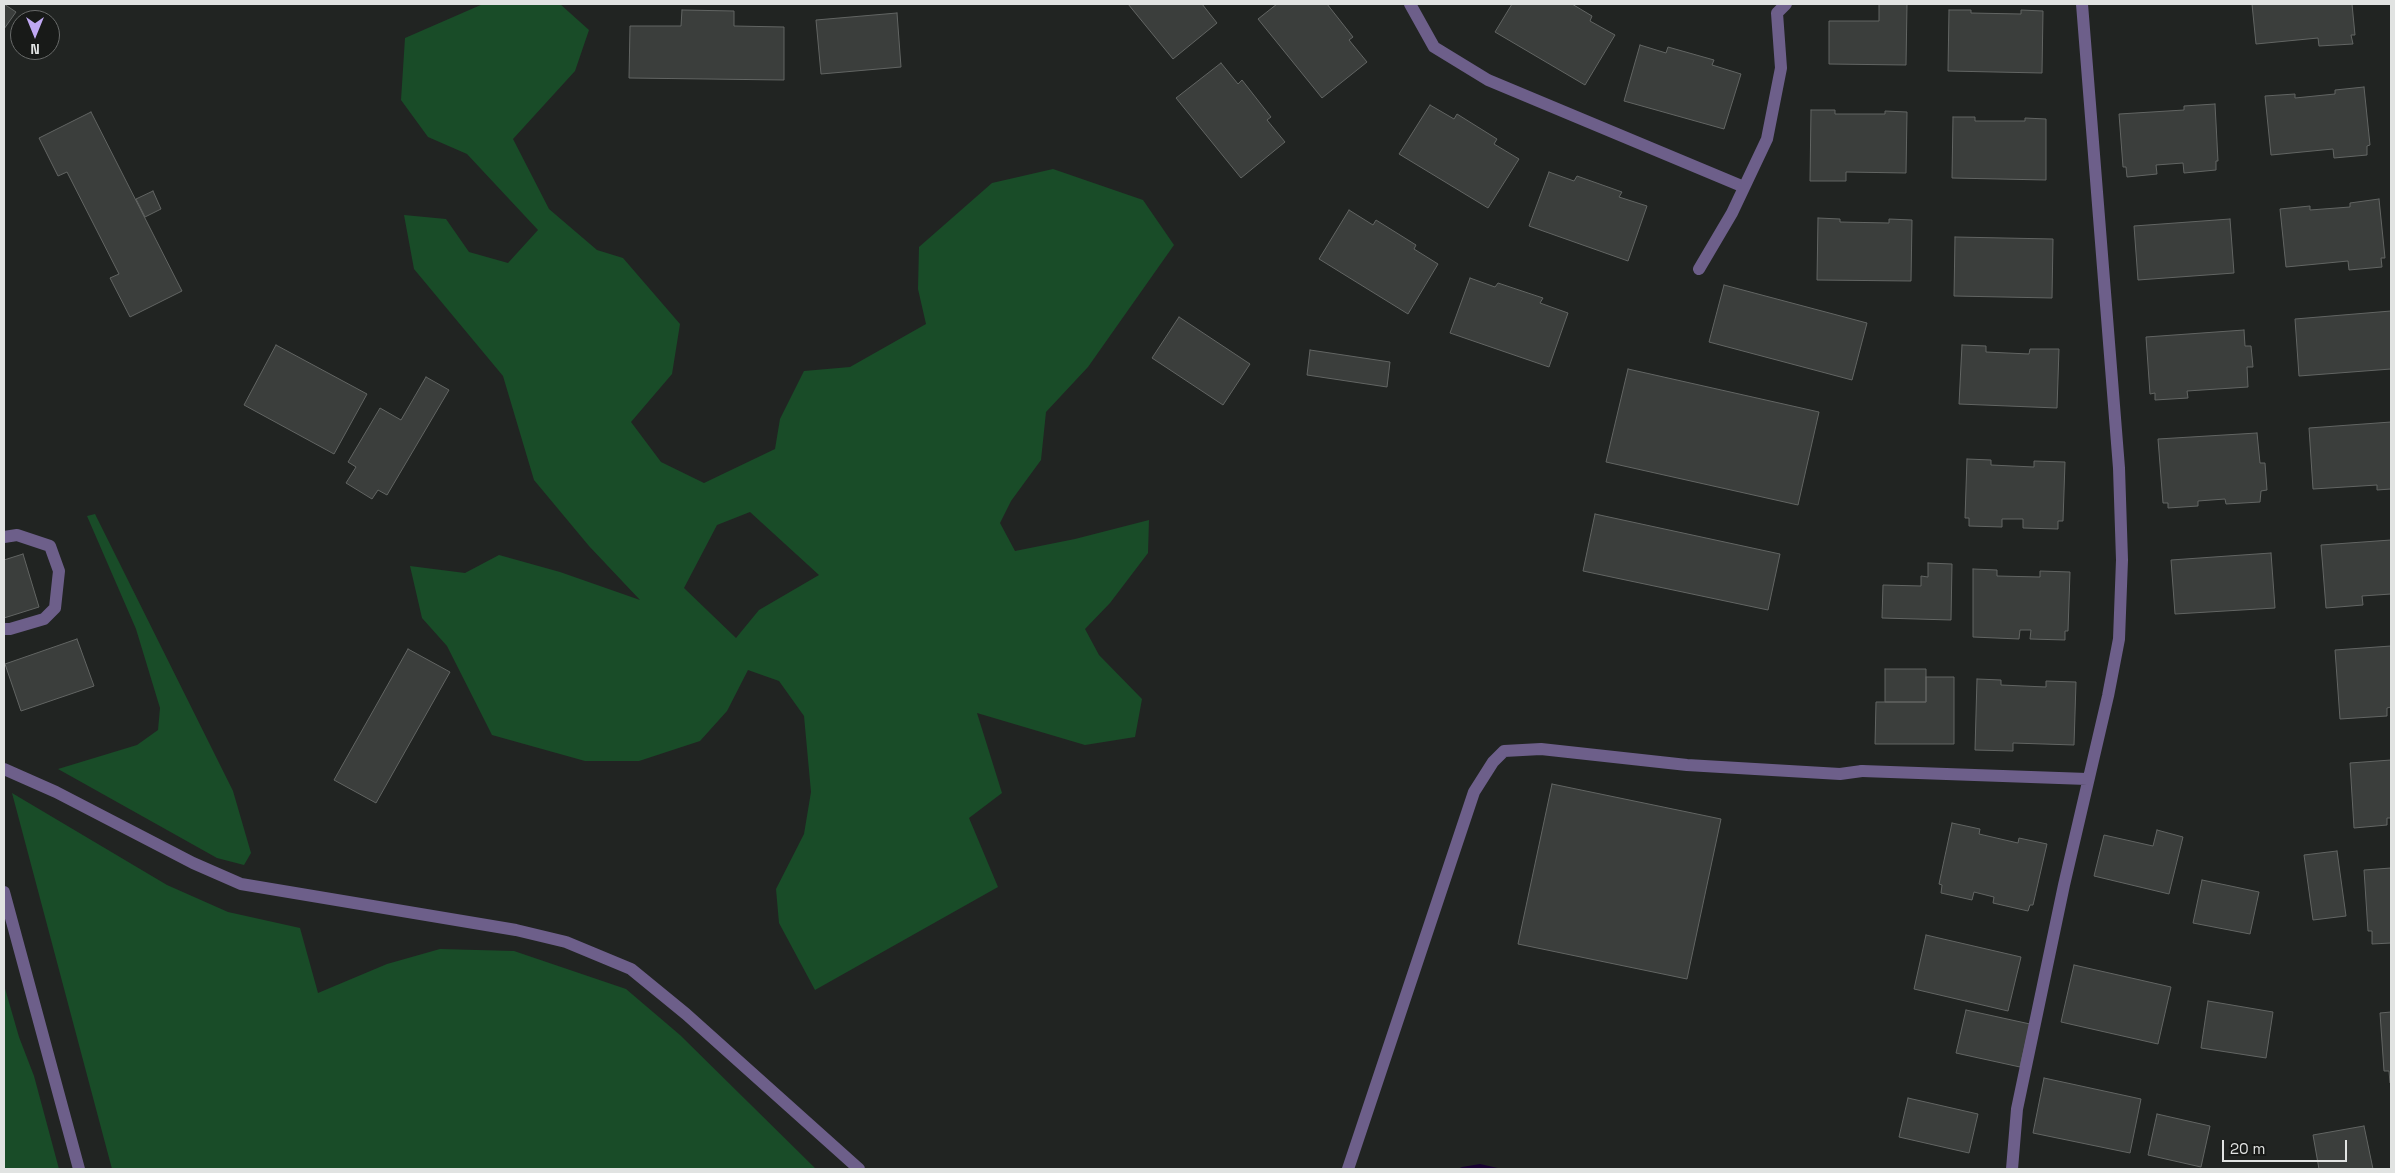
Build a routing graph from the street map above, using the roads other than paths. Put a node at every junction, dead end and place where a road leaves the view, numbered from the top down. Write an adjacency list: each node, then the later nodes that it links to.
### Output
1 (1410, 4): 4 (street)
2 (2082, 4): 9 (street)
3 (1777, 7): 4 (street)
4 (1744, 187): 5 (street)
5 (1700, 269)
6 (4, 538): 7 (street)
7 (4, 629)
8 (4, 769): 12 (street)
9 (2088, 779): 13 (street); 14 (street)
10 (4, 892): 11 (street)
11 (79, 1169)
12 (858, 1169)
13 (1348, 1169)
14 (2012, 1169)

